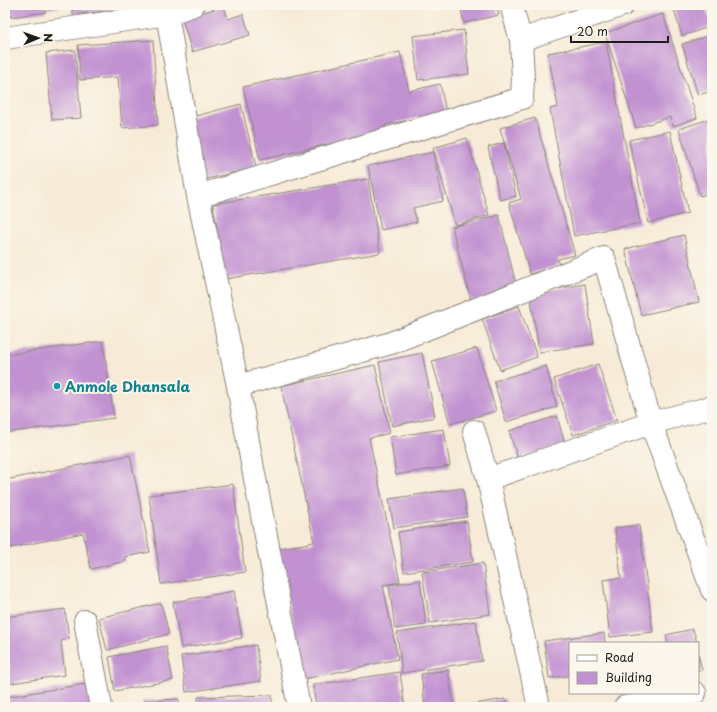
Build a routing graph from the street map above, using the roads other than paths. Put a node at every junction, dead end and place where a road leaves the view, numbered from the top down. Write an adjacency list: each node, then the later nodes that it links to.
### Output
1 (193, 5): 4 (street)
2 (511, 5): 6 (street)
3 (623, 5): 6 (street)
4 (167, 14): 5 (street); 7 (street)
5 (5, 38)
6 (521, 40): 7 (street)
7 (198, 196): 8 (street)
8 (238, 386): 10 (street); 19 (street)
9 (712, 407): 10 (street)
10 (651, 423): 12 (street); 13 (street)
11 (474, 431): 12 (street)
12 (488, 479): 20 (street)
13 (712, 590)
14 (85, 621): 18 (street)
15 (712, 690): 16 (street)
16 (699, 693)
17 (692, 694): 21 (street)
18 (101, 707)
19 (299, 707)
20 (539, 707)
21 (625, 707)

